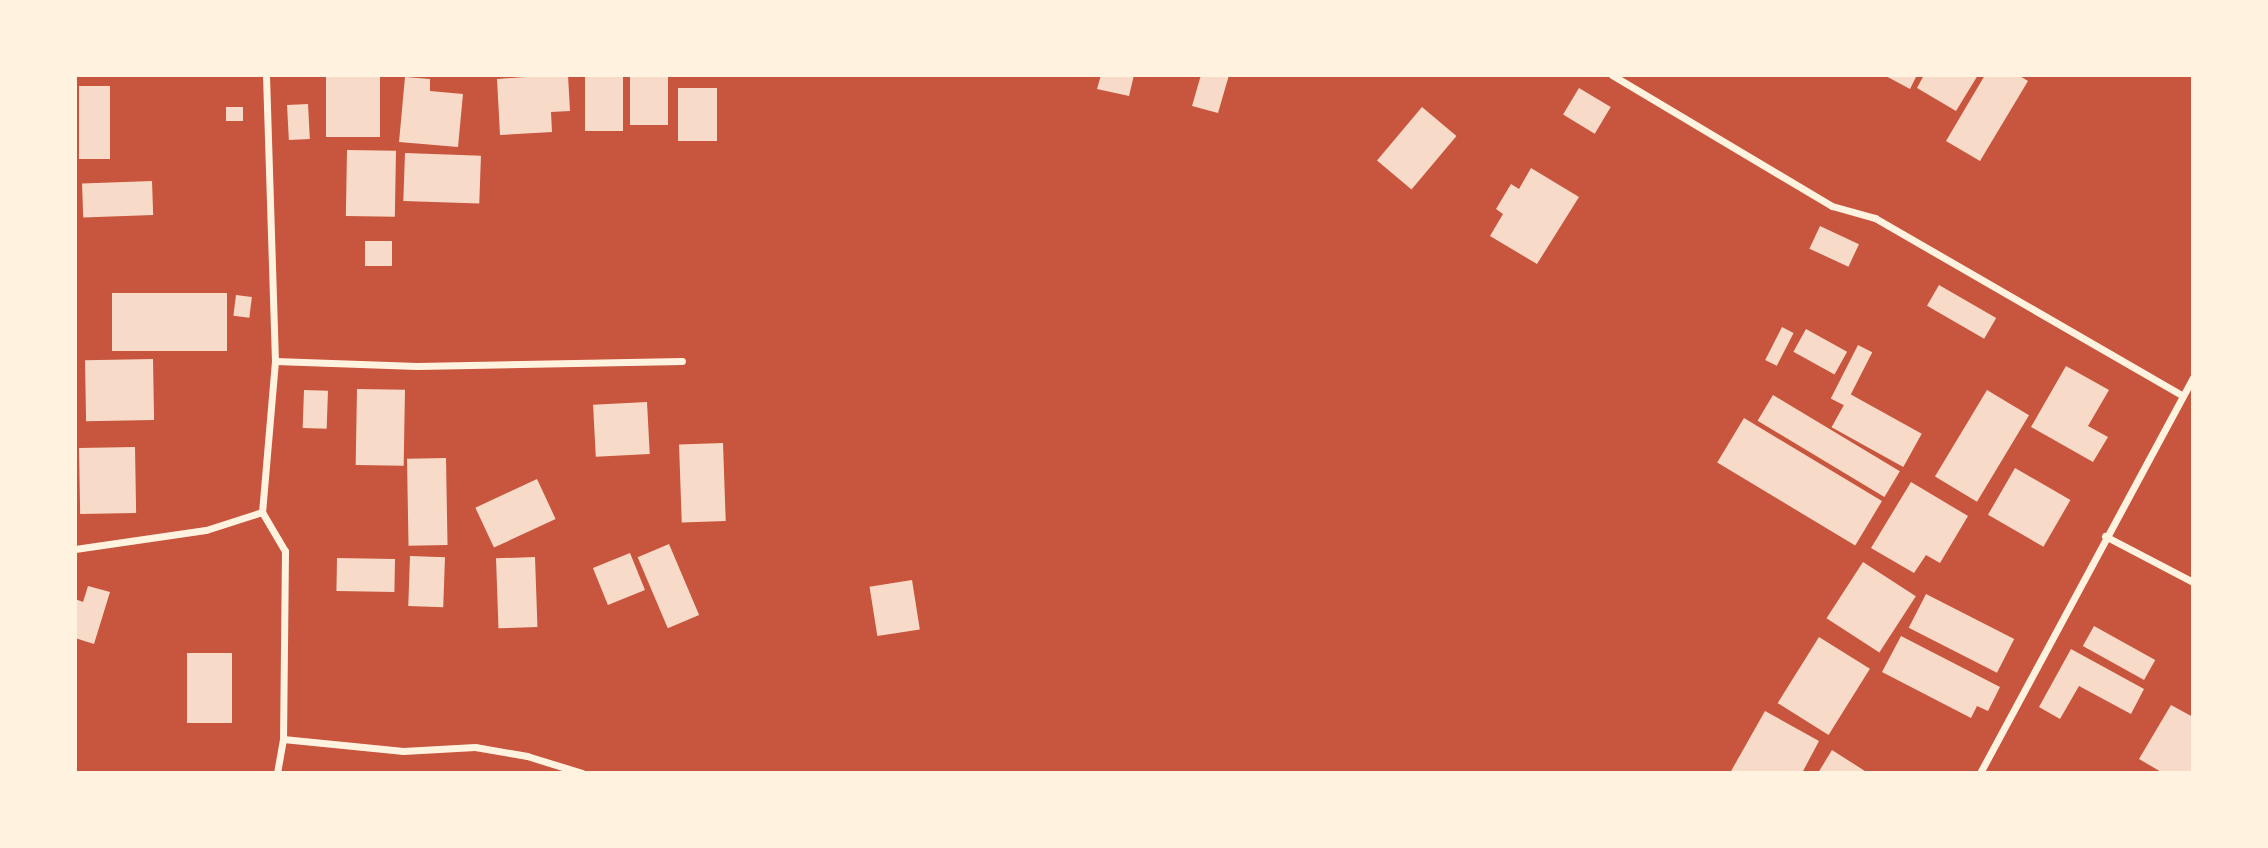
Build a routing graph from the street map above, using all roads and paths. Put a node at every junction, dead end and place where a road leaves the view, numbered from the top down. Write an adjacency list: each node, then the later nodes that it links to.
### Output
1 (266, 75): 3 (street)
2 (1612, 75): 6 (street)
3 (275, 361): 4 (street); 7 (street)
4 (682, 361)
5 (2193, 377): 6 (street)
6 (2181, 395): 8 (street)
7 (262, 512): 9 (street); 11 (street)
8 (2105, 536): 10 (street); 14 (street)
9 (75, 549)
10 (2193, 582)
11 (282, 739): 12 (street); 13 (street)
12 (277, 773)
13 (582, 773)
14 (1980, 773)

